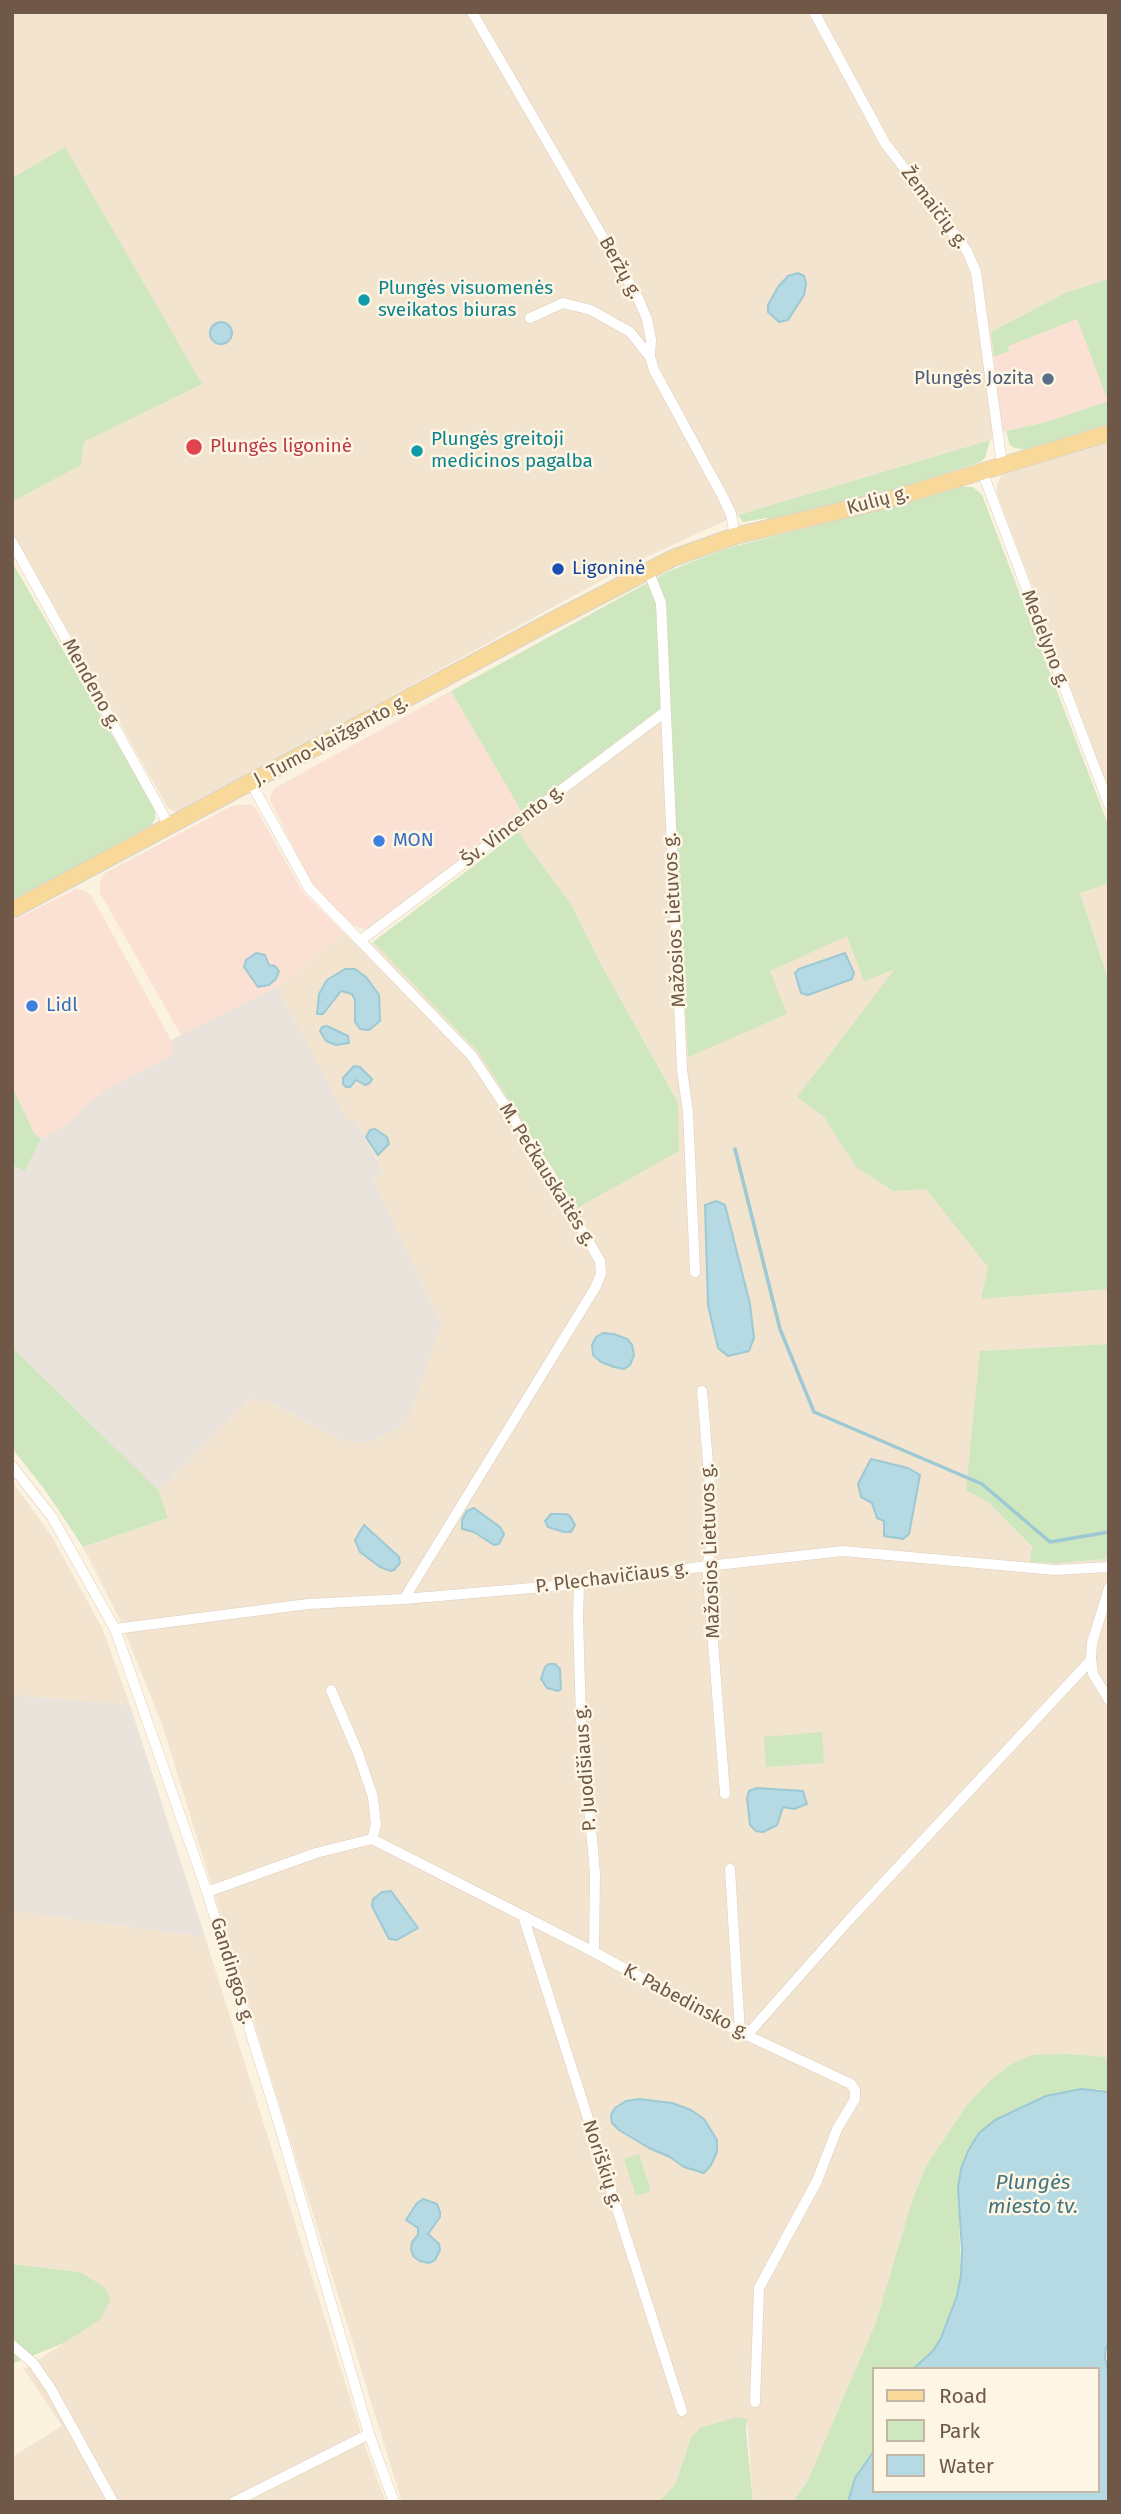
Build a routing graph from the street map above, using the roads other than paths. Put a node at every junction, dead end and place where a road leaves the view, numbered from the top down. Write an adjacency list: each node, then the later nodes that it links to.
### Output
1 (472, 12): 4 (street, Beržų g.)
2 (814, 12): 6 (street, Žemaičių g.)
3 (530, 318): 4 (street)
4 (650, 357): 8 (street, Beržų g.)
5 (1109, 433): 6 (main road, Kulių g.)
6 (1002, 465): 7 (main road, Kulių g.)
7 (982, 471): 8 (main road, Kulių g.); 13 (street, Medelyno g.)
8 (736, 536): 10 (main road, Kulių g.)
9 (12, 542): 14 (street, Mendeno g.)
10 (648, 570): 11 (street, Mažosios Lietuvos g.); 12 (main road, J. Tumo-Vaižganto g.)
11 (665, 712): 16 (street, Šv. Vincento g.); 17 (street, Mažosios Lietuvos g.)
12 (251, 783): 14 (main road, J. Tumo-Vaižganto g.); 16 (street, M. Pečkauskaitės g.)
13 (1109, 806)
14 (170, 827): 15 (main road, J. Tumo-Vaižganto g.)
15 (12, 910)
16 (361, 940): 24 (street, M. Pečkauskaitės g.)
17 (695, 1272)
18 (702, 1391): 20 (street, Mažosios Lietuvos g.)
19 (12, 1466): 25 (street, Gandingos g.)
20 (708, 1566): 21 (street, P. Plechavičiaus g.); 22 (street, P. Plechavičiaus g.); 29 (street, Mažosios Lietuvos g.)
21 (1109, 1567)
22 (579, 1584): 24 (street, P. Plechavičiaus g.); 34 (street, P. Juodišiaus g.)
23 (1109, 1588): 26 (street)
24 (404, 1599): 25 (street, P. Plechavičiaus g.)
25 (115, 1629): 32 (street, Gandingos g.)
26 (1091, 1660): 28 (street); 35 (street)
27 (331, 1690): 30 (street)
28 (1109, 1700)
29 (725, 1794)
30 (372, 1839): 32 (street); 33 (street, K. Pabedinsko g.)
31 (730, 1869): 35 (street)
32 (207, 1892): 39 (street, Gandingos g.)
33 (523, 1916): 34 (street, K. Pabedinsko g.); 38 (street, Noriškių g.)
34 (594, 1952): 35 (street, K. Pabedinsko g.)
35 (744, 2033): 37 (street, K. Pabedinsko g.)
36 (12, 2346): 40 (street)
37 (755, 2402)
38 (682, 2411)
39 (369, 2434): 41 (street); 42 (street, Gandingos g.)
40 (113, 2502)
41 (234, 2502)
42 (394, 2502)

